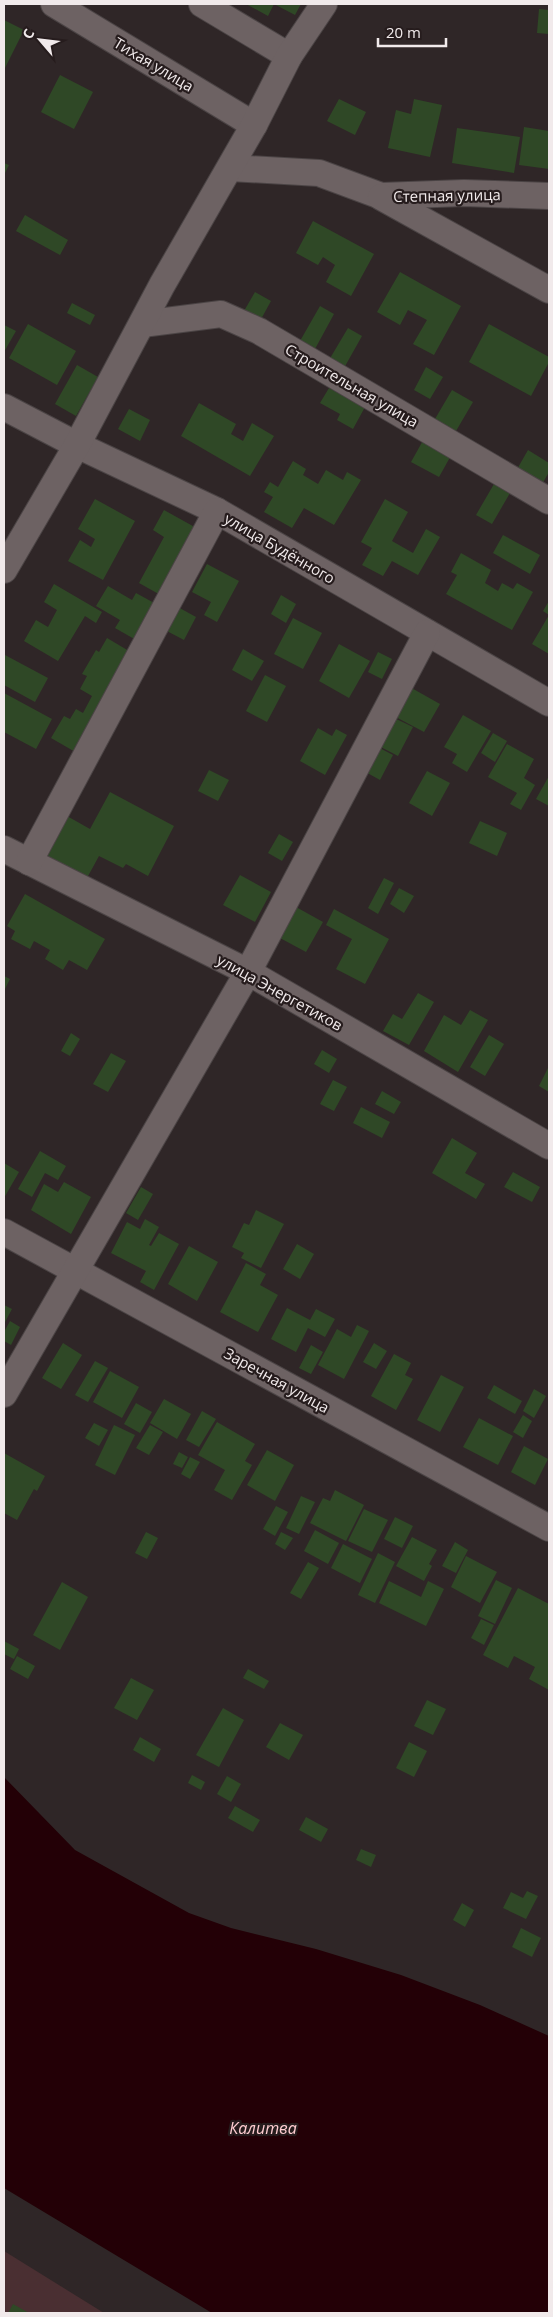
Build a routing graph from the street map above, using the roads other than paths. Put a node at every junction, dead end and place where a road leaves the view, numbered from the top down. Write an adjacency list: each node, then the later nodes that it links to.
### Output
1 (54, 4): 5 (street, Тихая улица)
2 (202, 4): 4 (street)
3 (324, 4): 4 (street)
4 (289, 56): 5 (street)
5 (254, 125): 6 (street)
6 (230, 168): 7 (street, Степная улица); 10 (street)
7 (381, 196): 8 (street, Степная улица); 9 (street)
8 (549, 196)
9 (549, 290)
10 (142, 324): 12 (street); 13 (street, Строительная улица)
11 (4, 407): 12 (street, улица Будённого)
12 (77, 445): 14 (street, улица Будённого); 15 (street)
13 (549, 501)
14 (217, 511): 16 (street, улица Будённого); 19 (street)
15 (4, 570)
16 (427, 632): 17 (street, улица Будённого); 20 (street)
17 (549, 703)
18 (4, 849): 19 (street, улица Энергетиков)
19 (28, 862): 20 (street, улица Энергетиков)
20 (248, 972): 21 (street, улица Энергетиков); 23 (street)
21 (549, 1146)
22 (4, 1232): 23 (street, Заречная улица)
23 (75, 1271): 24 (street); 25 (street, Заречная улица)
24 (4, 1394)
25 (549, 1528)

